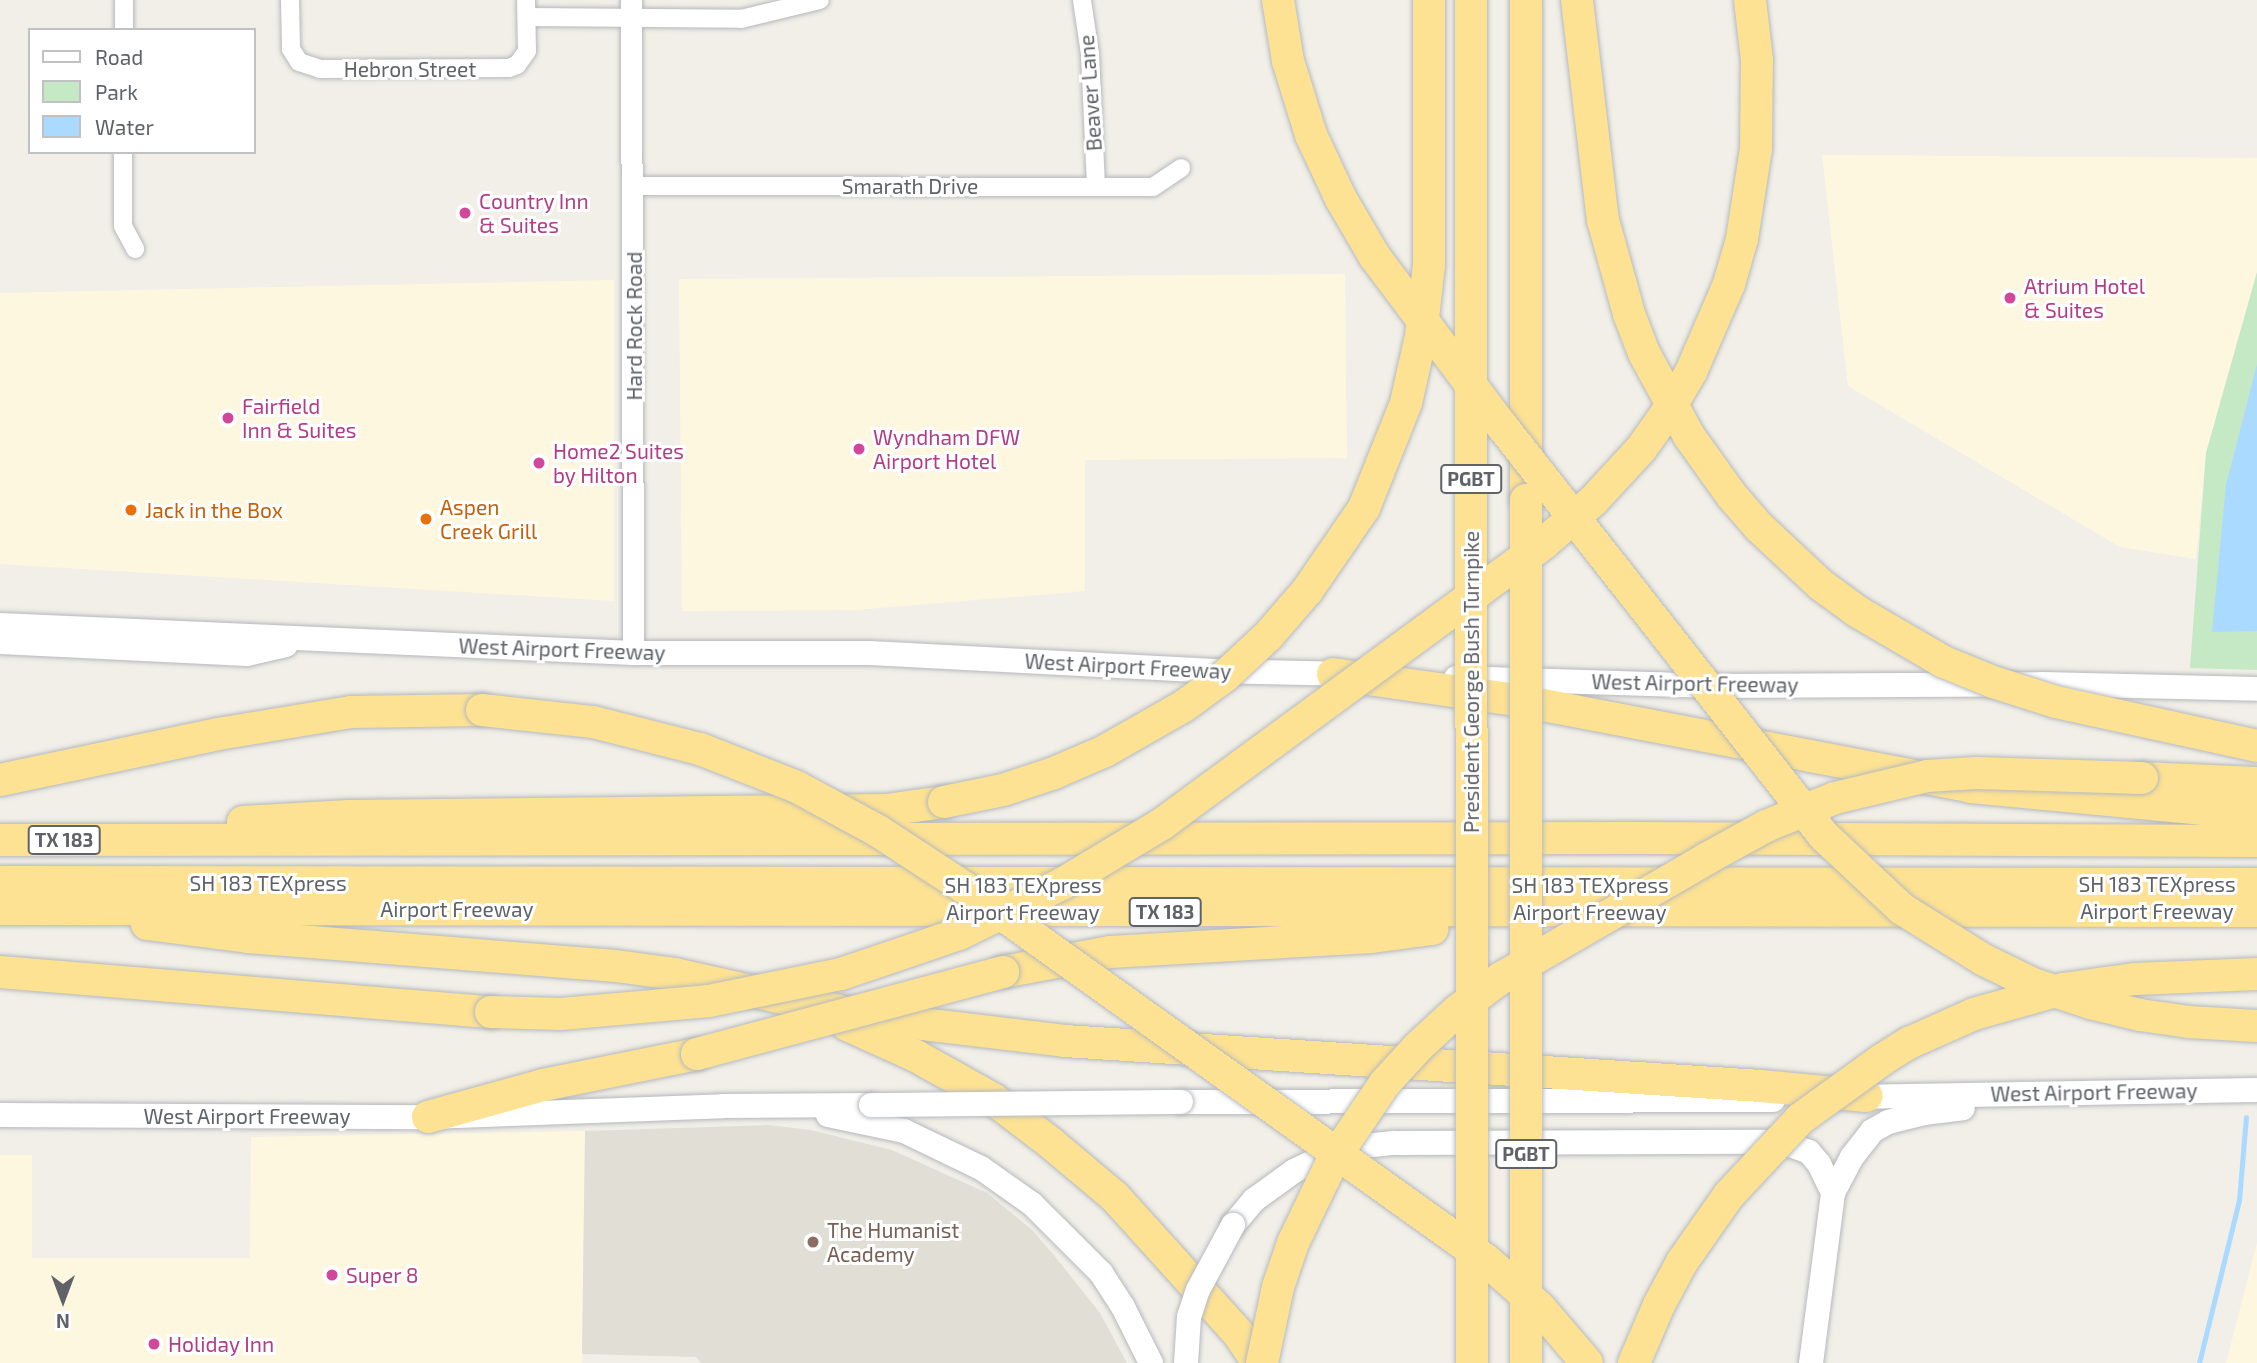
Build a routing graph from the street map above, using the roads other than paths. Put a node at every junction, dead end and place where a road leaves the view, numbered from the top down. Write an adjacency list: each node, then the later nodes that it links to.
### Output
1 (124, 0): 13 (street)
2 (290, 0): 11 (street, Hebron Street)
3 (820, 0): 12 (street)
4 (1082, 0): 17 (street, Beaver Lane)
5 (1278, 0): 43 (highway, bridge)
6 (1429, 0): 30 (highway, bridge)
7 (1471, 0): 54 (highway, President George Bush Turnpike / PGBT, bridge)
8 (1526, 0): 55 (highway, PGBT, bridge)
9 (1577, 0): 25 (highway, bridge)
10 (1750, 0): 40 (highway, bridge)
11 (527, 9): 12 (street)
12 (631, 10): 16 (street, Hard Rock Road)
13 (124, 28)
14 (124, 154): 18 (street)
15 (1181, 168): 17 (street, Smarath Drive)
16 (634, 186): 17 (street, Smarath Drive); 22 (street, Hard Rock Road)
17 (1096, 187)
18 (135, 249)
19 (0, 625): 20 (main road, West Airport Freeway)
20 (310, 639): 21 (main road); 22 (main road, West Airport Freeway)
21 (0, 642)
22 (633, 653): 23 (main road, West Airport Freeway)
23 (1333, 674): 24 (main road, West Airport Freeway); 28 (highway)
24 (2257, 689)
25 (2257, 746)
26 (0, 780): 56 (highway, bridge)
27 (2257, 783): 53 (highway, bridge)
28 (2257, 814)
29 (0, 840): 30 (highway, TX 183)
30 (128, 840): 31 (highway, TX 183)
31 (2257, 841)
32 (0, 867): 33 (highway, SH 183 TEXpress)
33 (2257, 868)
34 (0, 882): 35 (highway, SH 183 TEXpress)
35 (2257, 884)
36 (0, 909): 37 (highway, Airport Freeway / TX 183)
37 (74, 909): 39 (highway, Airport Freeway / TX 183); 42 (highway)
38 (2257, 911): 39 (highway, Airport Freeway / TX 183)
39 (1556, 913): 49 (highway, bridge)
40 (0, 972)
41 (2257, 974): 57 (highway, bridge)
42 (801, 1004): 46 (highway); 53 (highway)
43 (2257, 1026)
44 (2257, 1090): 45 (main road, West Airport Freeway)
45 (2092, 1091): 46 (main road, West Airport Freeway); 50 (main road)
46 (1867, 1096): 47 (main road, West Airport Freeway, bridge)
47 (777, 1105): 49 (main road, West Airport Freeway); 51 (main road)
48 (4, 1114): 49 (main road, West Airport Freeway)
49 (428, 1117)
50 (1833, 1193): 52 (main road, bridge); 58 (main road)
51 (1151, 1363)
52 (1186, 1363)
53 (1260, 1363)
54 (1472, 1363)
55 (1526, 1363)
56 (1587, 1363)
57 (1634, 1363)
58 (1811, 1363)

